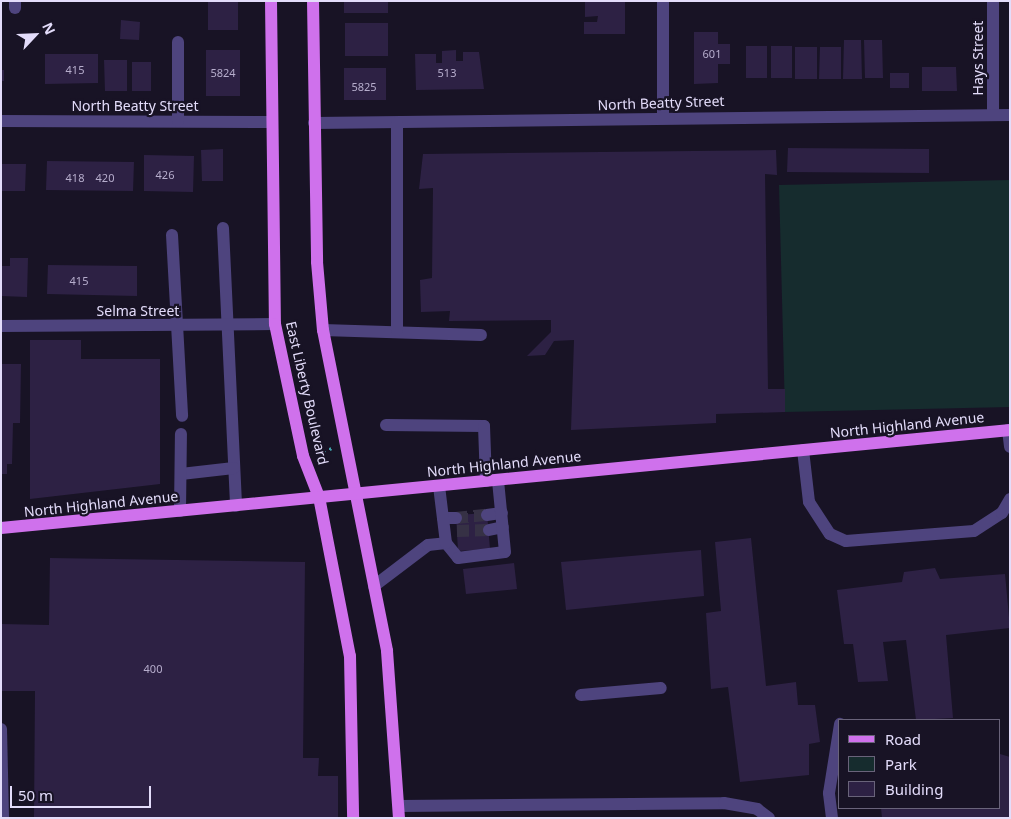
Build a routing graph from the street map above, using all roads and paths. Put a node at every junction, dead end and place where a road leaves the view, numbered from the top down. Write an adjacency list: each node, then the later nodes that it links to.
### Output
1 (271, 1): 11 (main road, East Liberty Boulevard)
2 (313, 1): 12 (main road, East Liberty Boulevard)
3 (663, 1): 8 (street)
4 (993, 1): 6 (street, Hays Street)
5 (178, 42): 10 (street)
6 (993, 115): 7 (street, North Beatty Street); 8 (street, North Beatty Street)
7 (1010, 115)
8 (663, 116): 13 (street, North Beatty Street)
9 (1, 121): 10 (street, North Beatty Street)
10 (178, 121): 11 (street, North Beatty Street)
11 (270, 122): 16 (main road, East Liberty Boulevard)
12 (314, 123): 13 (street, North Beatty Street); 20 (main road, East Liberty Boulevard)
13 (397, 123): 21 (street)
14 (223, 228): 19 (street)
15 (172, 235): 18 (street)
16 (275, 324): 19 (street, Selma Street); 34 (main road, East Liberty Boulevard)
17 (1, 326): 18 (street, Selma Street)
18 (178, 326): 19 (street, Selma Street); 23 (street)
19 (230, 326): 29 (street)
20 (323, 330): 21 (street); 33 (main road, East Liberty Boulevard)
21 (390, 331): 22 (street)
22 (481, 335)
23 (182, 416)
24 (386, 425): 31 (street)
25 (1009, 430): 27 (street); 28 (main road, North Highland Avenue)
26 (181, 434): 30 (street)
27 (1010, 446)
28 (803, 450): 31 (main road, North Highland Avenue); 39 (street)
29 (234, 468): 30 (street); 36 (street)
30 (181, 474): 37 (street)
31 (492, 480): 32 (main road, North Highland Avenue); 38 (street)
32 (439, 486): 33 (main road, North Highland Avenue); 44 (street)
33 (357, 494): 34 (main road, North Highland Avenue); 45 (main road, East Liberty Boulevard)
34 (319, 497): 36 (main road, North Highland Avenue); 52 (main road, East Liberty Boulevard)
35 (1010, 499): 39 (street)
36 (236, 506): 37 (main road, North Highland Avenue)
37 (180, 511): 42 (main road, North Highland Avenue)
38 (502, 513): 40 (street); 41 (street)
39 (1006, 514)
40 (488, 515)
41 (503, 527): 43 (street); 44 (street)
42 (1, 528)
43 (488, 530)
44 (449, 535): 45 (street)
45 (374, 586): 50 (main road, East Liberty Boulevard)
46 (660, 688): 47 (street)
47 (581, 695)
48 (1, 729): 51 (street)
49 (838, 738): 54 (street)
50 (399, 812): 53 (street)
51 (3, 818)
52 (353, 818)
53 (768, 818)
54 (832, 818)

